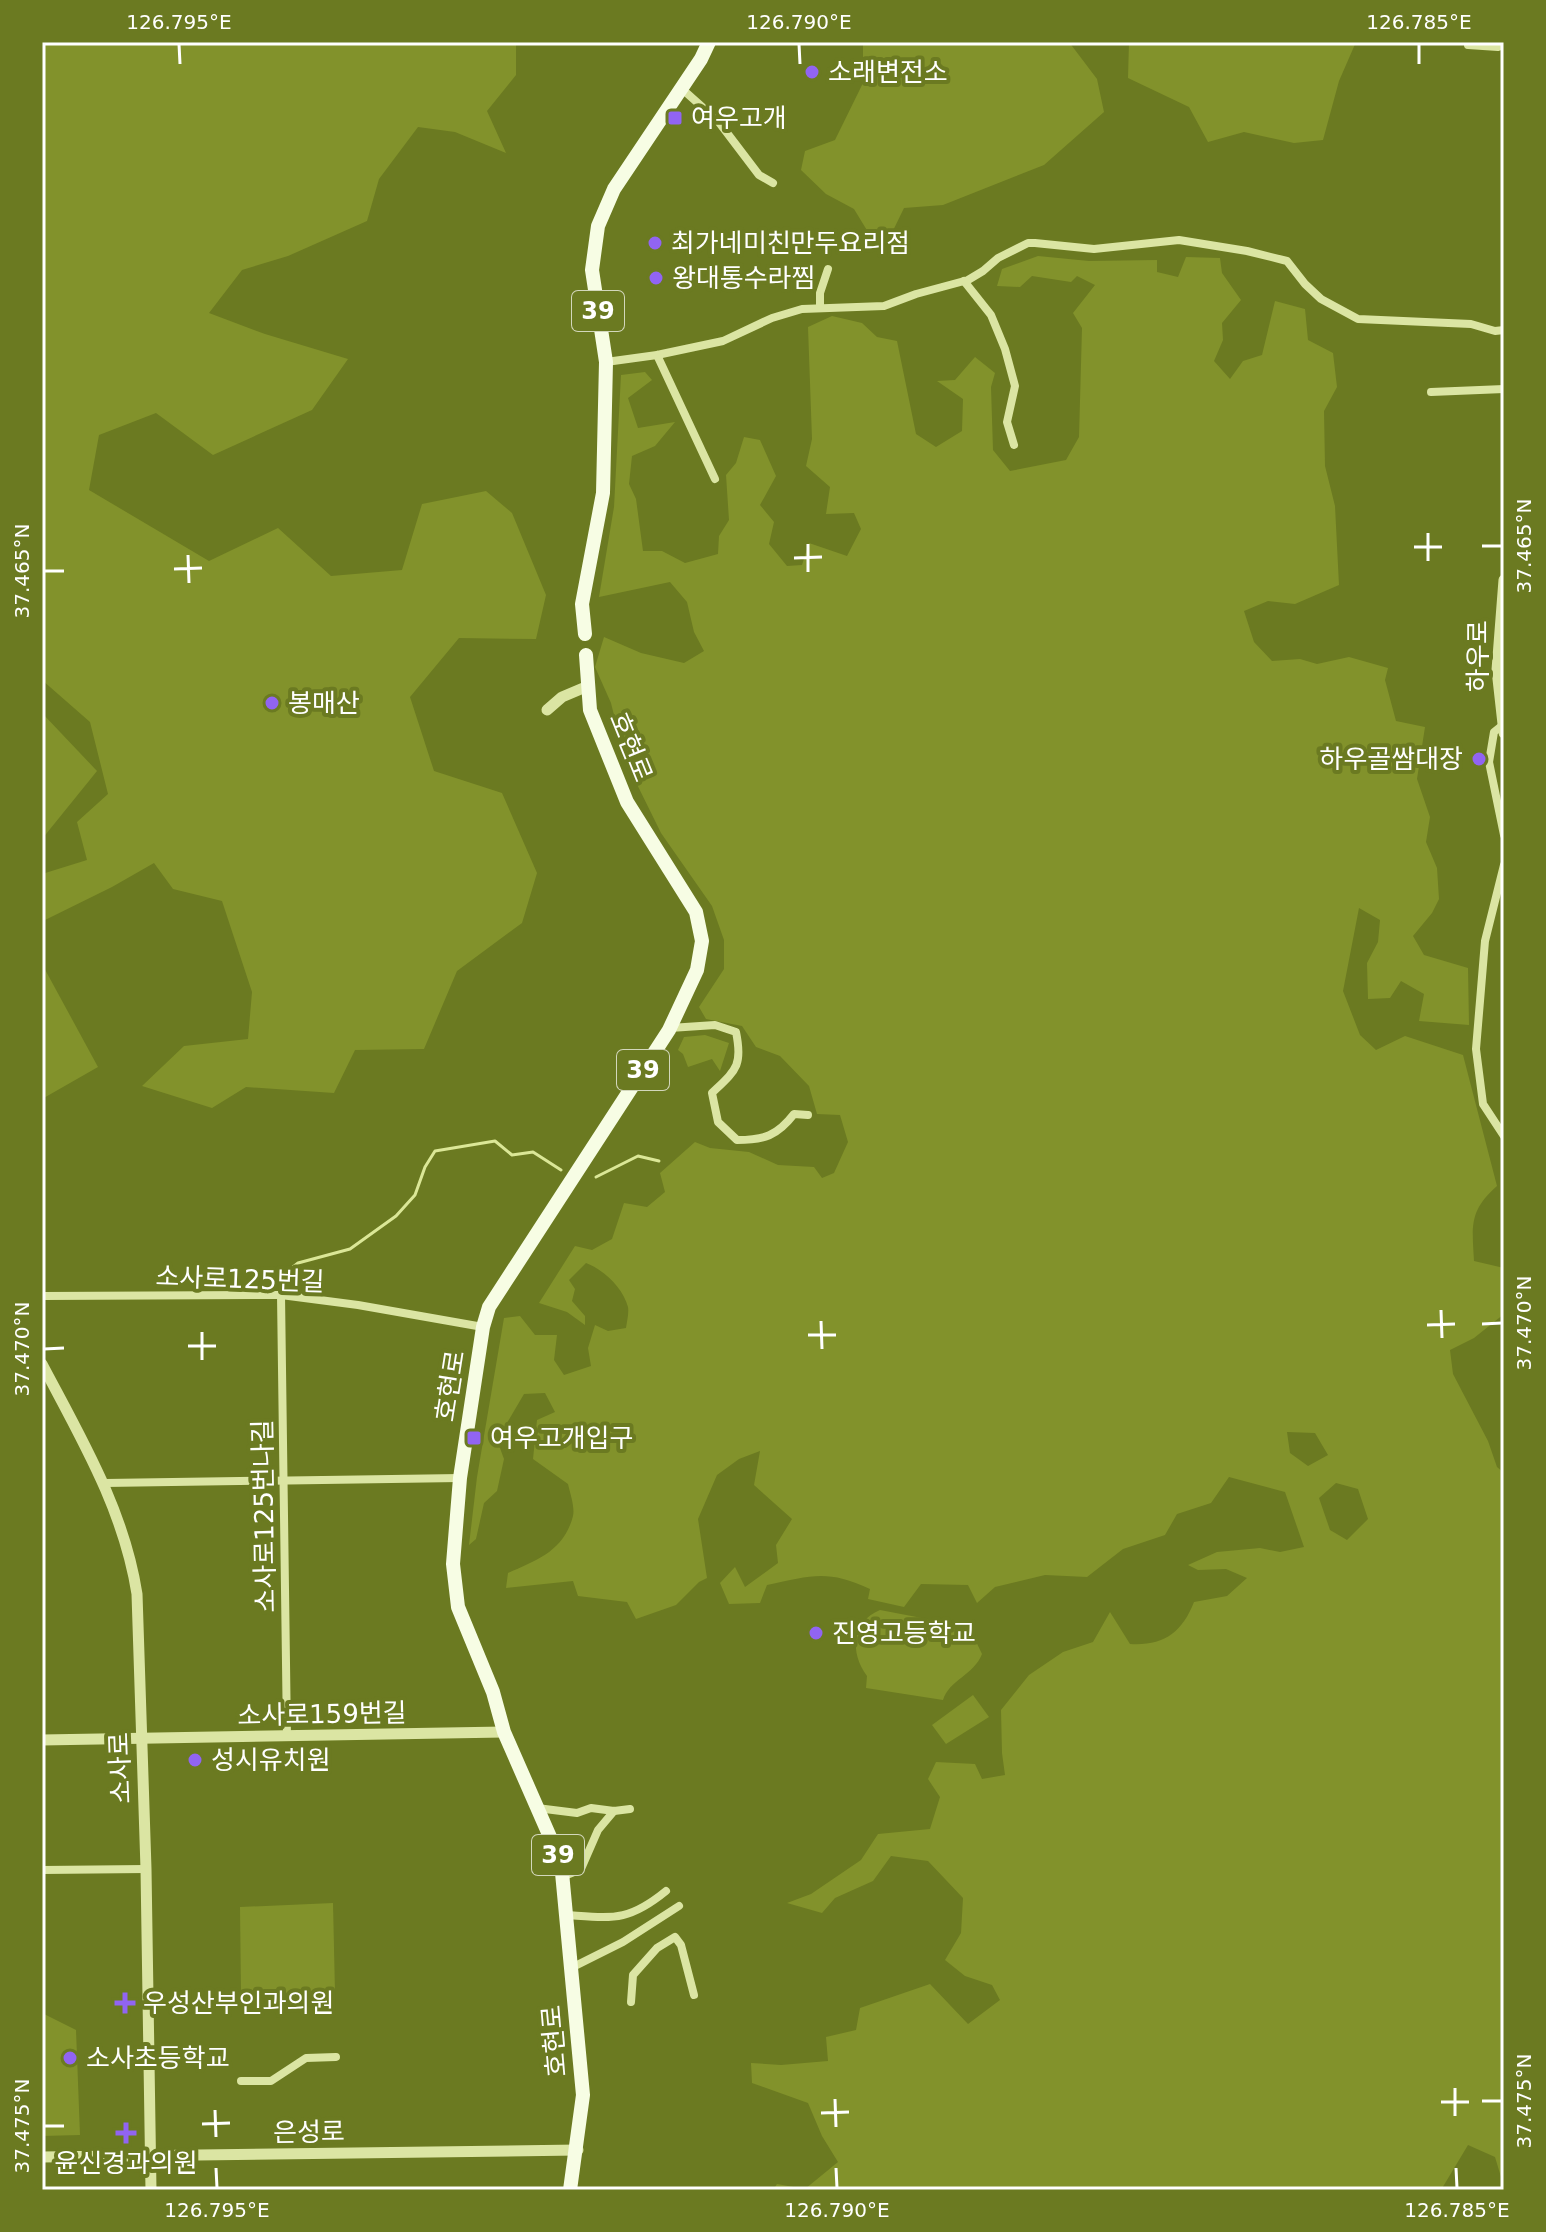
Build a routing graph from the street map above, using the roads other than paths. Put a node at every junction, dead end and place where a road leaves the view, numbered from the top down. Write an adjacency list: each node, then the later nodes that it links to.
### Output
1 (709, 42): 4 (main road, 39)
2 (1468, 45): 3 (street)
3 (1504, 45)
4 (681, 88): 5 (street); 11 (main road, 39)
5 (773, 183)
6 (828, 269): 8 (street)
7 (964, 281): 8 (street); 9 (street); 14 (street)
8 (820, 307): 10 (street)
9 (1504, 330)
10 (657, 355): 11 (street); 15 (street)
11 (606, 362): 17 (main road, 39)
12 (1504, 389): 13 (street)
13 (1431, 392)
14 (1014, 445)
15 (715, 479)
16 (1504, 580): 21 (street, 하우로)
17 (585, 634)
18 (586, 655): 19 (main road, 호현로 / 39)
19 (588, 686): 20 (street); 24 (main road, 호현로 / 39)
20 (547, 710)
21 (1503, 727): 22 (street)
22 (1504, 835)
23 (1504, 865): 26 (street)
24 (670, 1028): 25 (street); 29 (main road, 호현로 / 39)
25 (808, 1115)
26 (1504, 1136)
27 (281, 1295): 28 (street, 소사로125번길); 29 (street, 소사로125번길); 32 (street, 소사로125번나길)
28 (42, 1296)
29 (483, 1327): 31 (main road, 호현로 / 39)
30 (42, 1364): 33 (street, 소사로)
31 (460, 1478): 32 (street); 34 (main road, 호현로 / 39)
32 (284, 1480): 33 (street); 35 (street, 소사로125번나길)
33 (105, 1483): 37 (street, 소사로)
34 (504, 1732): 35 (street, 소사로159번길); 38 (main road, 호현로 / 39)
35 (287, 1736): 37 (street, 소사로159번길)
36 (42, 1740): 37 (street, 소사로159번길)
37 (141, 1740): 41 (street, 소사로)
38 (537, 1808): 40 (street); 43 (main road, 호현로 / 39)
39 (630, 1809): 40 (street)
40 (614, 1811): 43 (street)
41 (146, 1869): 42 (street); 53 (street, 소사로)
42 (42, 1870)
43 (562, 1877): 46 (main road, 호현로 / 39)
44 (666, 1891): 46 (street)
45 (679, 1906): 47 (street)
46 (566, 1915): 47 (main road, 호현로 / 39)
47 (571, 1968): 52 (main road, 호현로 / 39)
48 (694, 1995): 49 (street)
49 (631, 2002)
50 (336, 2057): 51 (street)
51 (241, 2081)
52 (578, 2150): 53 (street, 은성로); 56 (main road, 호현로 / 39)
53 (151, 2156): 54 (street, 은성로); 55 (street, 소사로)
54 (42, 2157)
55 (151, 2190)
56 (570, 2190)

